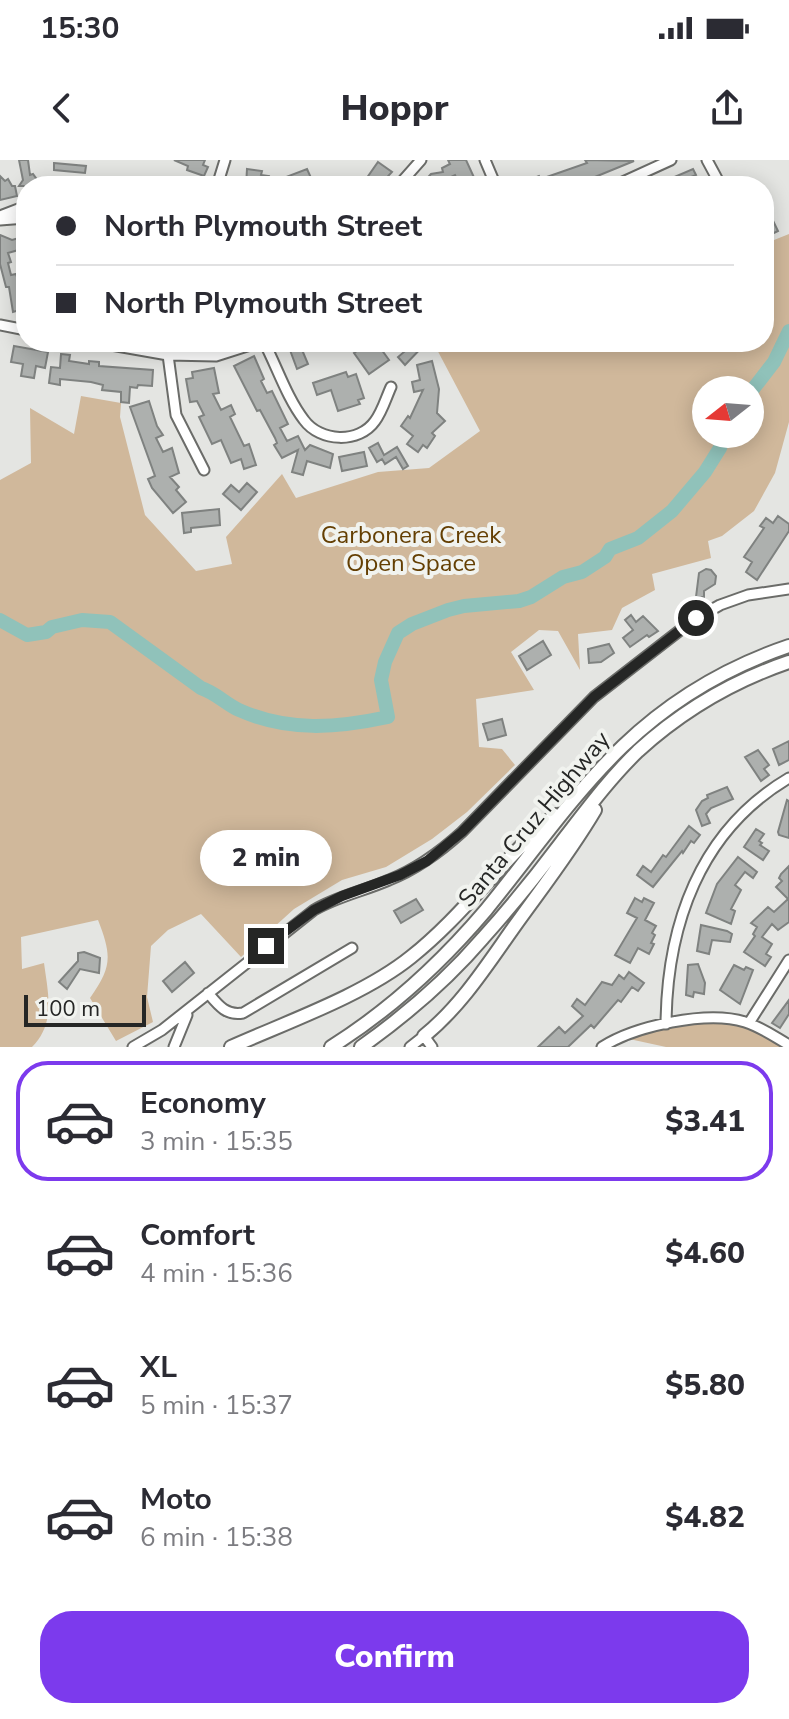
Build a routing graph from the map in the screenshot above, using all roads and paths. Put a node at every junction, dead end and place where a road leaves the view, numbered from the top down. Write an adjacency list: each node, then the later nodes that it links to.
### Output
1 (421, 160): 3 (street)
2 (671, 160): 4 (street)
3 (407, 176)
4 (636, 176)
5 (151, 352): 8 (street)
6 (229, 352): 8 (street)
7 (267, 352): 9 (street)
8 (168, 355): 10 (street)
9 (391, 387)
10 (204, 470)
11 (789, 589): 19 (street)
12 (789, 646): 16 (highway, Santa Cruz Highway)
13 (789, 662): 14 (highway, Santa Cruz Highway)
14 (614, 776): 24 (highway); 30 (highway, Santa Cruz Highway)
15 (789, 778): 22 (street)
16 (576, 798): 28 (highway); 29 (highway, Santa Cruz Highway)
17 (352, 948): 19 (street)
18 (789, 960): 21 (street)
19 (208, 993): 20 (street)
20 (194, 1005): 23 (street); 27 (street)
21 (749, 1023): 22 (street); 25 (street)
22 (666, 1024): 32 (street)
23 (162, 1030): 26 (street); 27 (street)
24 (428, 1042): 31 (street)
25 (789, 1045)
26 (133, 1047)
27 (172, 1047)
28 (231, 1047)
29 (331, 1047)
30 (361, 1047)
31 (410, 1047)
32 (602, 1047)

